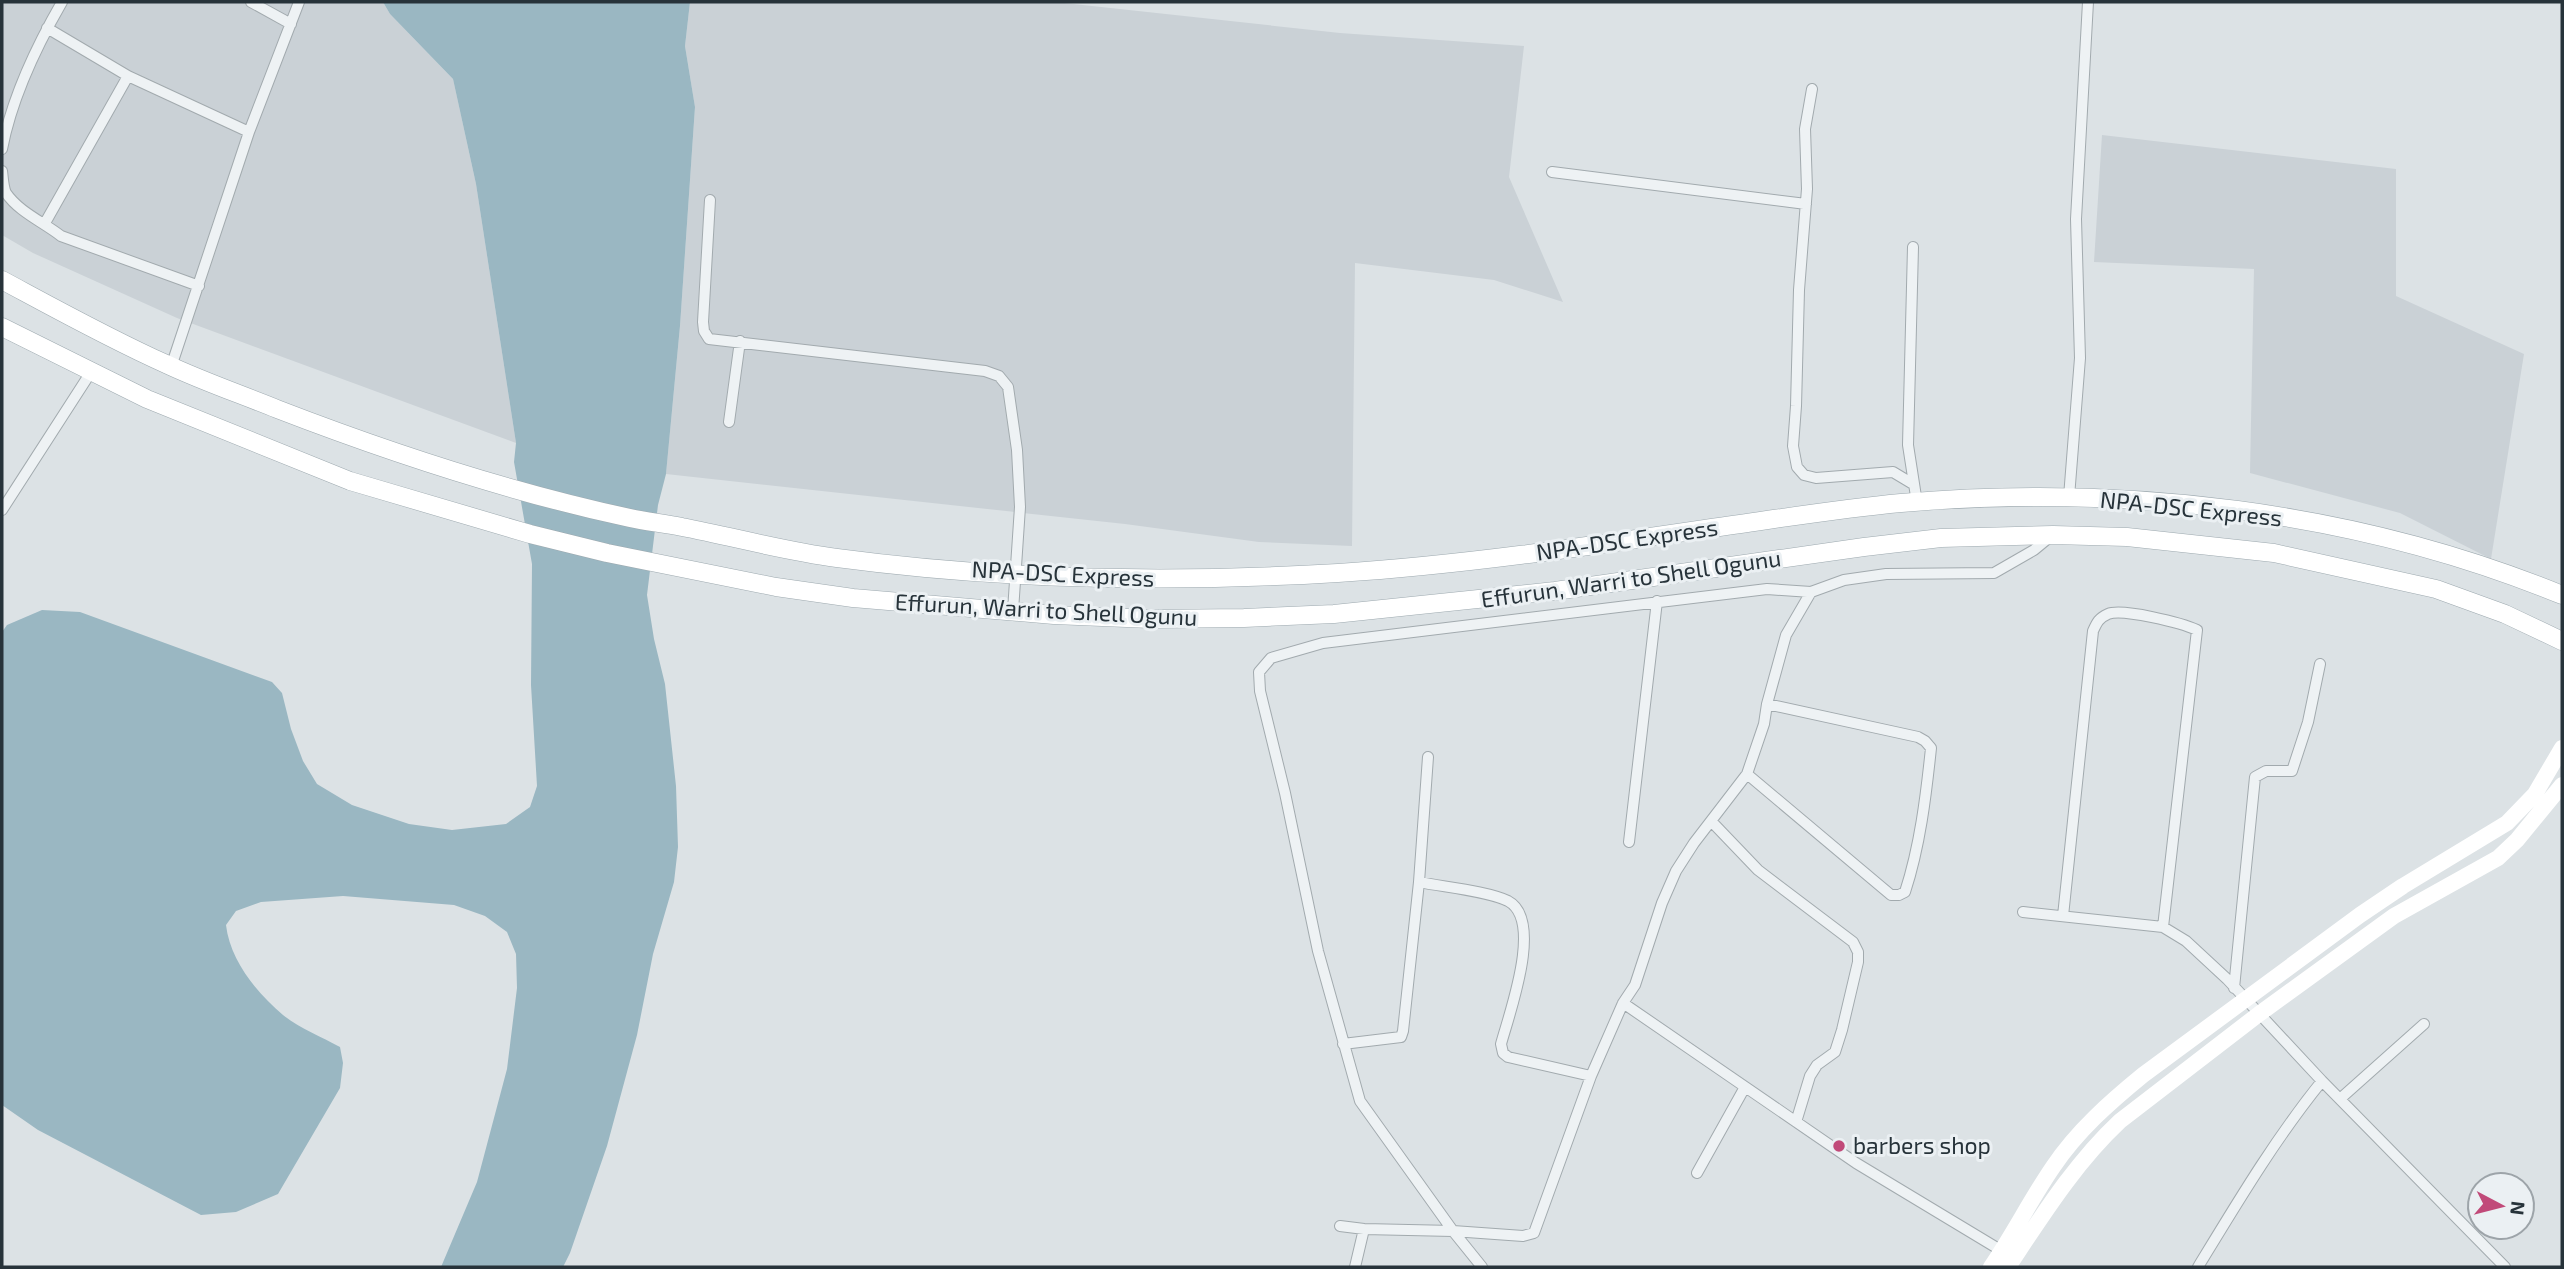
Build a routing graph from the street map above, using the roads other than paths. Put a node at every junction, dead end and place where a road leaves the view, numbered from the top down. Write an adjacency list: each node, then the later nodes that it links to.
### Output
1 (62, 2): 6 (street)
2 (251, 2): 5 (street)
3 (299, 2): 5 (street)
4 (2088, 2): 25 (street)
5 (291, 24): 9 (street)
6 (47, 28): 7 (street); 10 (street)
7 (128, 76): 9 (street); 15 (street)
8 (1812, 89): 14 (street)
9 (249, 132): 18 (street)
10 (2, 149)
11 (2, 171): 15 (street)
12 (1552, 172): 14 (street)
13 (710, 201): 20 (street)
14 (1806, 205): 24 (street)
15 (45, 223): 18 (street)
16 (1913, 247): 24 (street)
17 (2, 280): 21 (main road, NPA-DSC Express)
18 (199, 286): 21 (street)
19 (2, 327): 22 (main road, Effurun, Warri to Shell Ogunu)
20 (740, 341): 23 (street); 29 (street)
21 (171, 367): 29 (main road, NPA-DSC Express)
22 (91, 372): 27 (street); 33 (main road, Effurun, Warri to Shell Ogunu)
23 (729, 422)
24 (1913, 484): 26 (street)
25 (2068, 497): 26 (main road, NPA-DSC Express); 31 (main road, NPA-DSC Express)
26 (1917, 503): 29 (main road, NPA-DSC Express)
27 (2, 510)
28 (2053, 535): 30 (street); 33 (main road, Effurun, Warri to Shell Ogunu); 34 (main road, Effurun, Warri to Shell Ogunu)
29 (1015, 573): 33 (street)
30 (1811, 592): 32 (street); 38 (street)
31 (2562, 596)
32 (1657, 601): 44 (street); 53 (street)
33 (1013, 611)
34 (2524, 622): 35 (main road, Effurun, Warri to Shell Ogunu); 36 (main road)
35 (2562, 641)
36 (2562, 651)
37 (2320, 664): 49 (street)
38 (1767, 704): 41 (street); 41 (street)
39 (2562, 748): 49 (main road)
40 (1428, 757): 45 (street)
41 (1747, 775): 43 (street)
42 (2562, 785): 51 (main road)
43 (1712, 822): 50 (street); 58 (street)
44 (1629, 842)
45 (1419, 882): 53 (street); 54 (street)
46 (2023, 912): 47 (street)
47 (2063, 916): 48 (street); 48 (street)
48 (2163, 927): 49 (street)
49 (2239, 994): 51 (street); 63 (main road)
50 (1623, 1003): 54 (street); 56 (street)
51 (2259, 1013): 55 (street); 67 (main road)
52 (2424, 1024): 57 (street)
53 (1343, 1044): 62 (street)
54 (1591, 1076): 62 (street)
55 (2322, 1081): 57 (street); 68 (street)
56 (1745, 1087): 58 (street); 59 (street)
57 (2341, 1098): 69 (street)
58 (1797, 1122): 63 (street)
59 (1697, 1173)
60 (1340, 1226): 61 (street)
61 (1364, 1229): 62 (street); 64 (street)
62 (1453, 1231): 65 (street)
63 (2001, 1251): 66 (main road)
64 (1355, 1267)
65 (1482, 1267)
66 (1991, 1267)
67 (2008, 1267)
68 (2198, 1267)
69 (2505, 1267)

